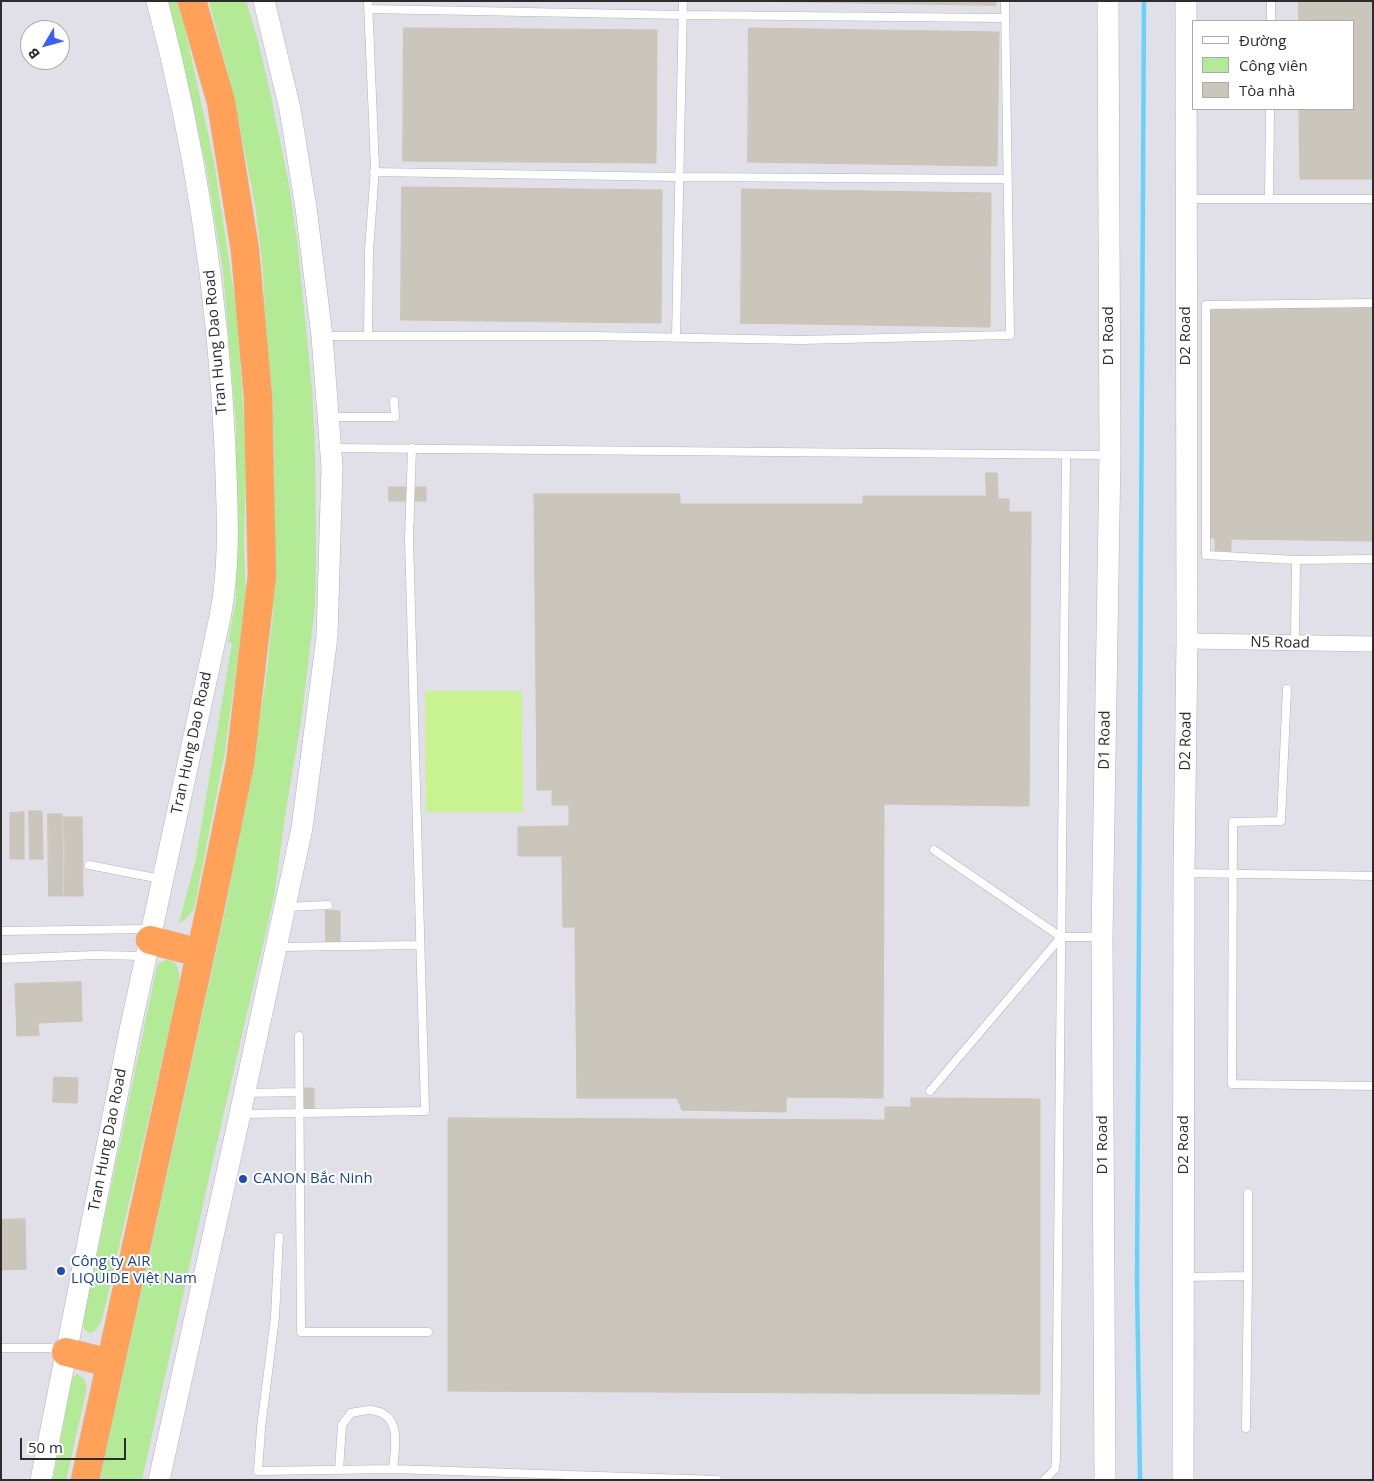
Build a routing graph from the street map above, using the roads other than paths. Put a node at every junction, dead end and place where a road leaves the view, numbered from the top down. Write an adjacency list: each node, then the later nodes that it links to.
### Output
1 (158, 1): 41 (main road, Tran Hung Dao Road)
2 (192, 1): 50 (highway)
3 (264, 1): 21 (main road)
4 (683, 1): 10 (lane)
5 (1005, 1): 11 (lane)
6 (1108, 1): 29 (main road, D1 Road)
7 (1186, 1): 17 (main road, D2 Road)
8 (1271, 1): 12 (lane)
9 (368, 5): 10 (lane); 14 (lane)
10 (683, 15): 11 (lane); 15 (lane)
11 (1006, 18): 16 (lane)
12 (1271, 20)
13 (1270, 110): 18 (lane)
14 (374, 172): 15 (lane); 22 (lane)
15 (680, 177): 16 (lane); 23 (lane)
16 (1008, 179): 23 (lane)
17 (1186, 199): 18 (lane); 32 (main road, D2 Road)
18 (1269, 199): 19 (lane)
19 (1373, 199)
20 (1373, 303): 30 (lane)
21 (322, 336): 22 (lane); 25 (main road)
22 (368, 336): 23 (lane)
23 (676, 338)
24 (394, 401): 25 (lane)
25 (328, 417): 26 (main road)
26 (331, 448): 27 (lane); 43 (main road)
27 (412, 448): 28 (lane); 48 (lane)
28 (1066, 455): 29 (lane); 45 (lane)
29 (1110, 455): 46 (main road, D1 Road)
30 (1296, 560): 31 (lane); 33 (lane)
31 (1373, 560)
32 (1187, 642): 33 (street, N5 Road); 38 (main road, D2 Road)
33 (1295, 643): 34 (street, N5 Road)
34 (1373, 644)
35 (1287, 689): 39 (lane)
36 (934, 850): 45 (lane)
37 (89, 865): 41 (lane)
38 (1184, 873): 39 (lane); 62 (main road, D2 Road)
39 (1233, 874): 40 (lane); 53 (lane)
40 (1373, 876)
41 (162, 880): 47 (main road, Tran Hung Dao Road)
42 (328, 905): 43 (lane)
43 (285, 907): 49 (main road)
44 (1, 931): 47 (lane)
45 (1061, 937): 46 (lane); 54 (lane); 76 (lane)
46 (1102, 937): 77 (main road, D1 Road)
47 (150, 942): 50 (highway); 51 (lane); 65 (main road, Tran Hung Dao Road)
48 (420, 945): 49 (lane); 58 (lane)
49 (276, 947): 55 (main road)
50 (200, 953): 66 (highway)
51 (1, 959)
52 (299, 1036): 56 (lane)
53 (1373, 1086)
54 (930, 1091)
55 (245, 1092): 56 (lane); 57 (main road)
56 (299, 1092): 58 (lane)
57 (240, 1114): 58 (lane); 73 (main road)
58 (299, 1114): 63 (lane)
59 (1248, 1193): 61 (lane)
60 (279, 1236): 69 (lane)
61 (1248, 1276): 62 (lane); 67 (lane)
62 (1184, 1278): 78 (main road, D2 Road)
63 (428, 1332)
64 (1, 1348): 65 (lane)
65 (66, 1352): 66 (highway); 71 (main road, Tran Hung Dao Road)
66 (110, 1363): 72 (highway)
67 (1246, 1428)
68 (393, 1469): 70 (lane); 70 (lane); 75 (lane)
69 (313, 1470): 70 (lane); 74 (lane)
70 (339, 1470)
71 (41, 1480)
72 (85, 1480)
73 (159, 1480)
74 (313, 1480)
75 (717, 1480)
76 (1044, 1480)
77 (1105, 1480)
78 (1184, 1480)

